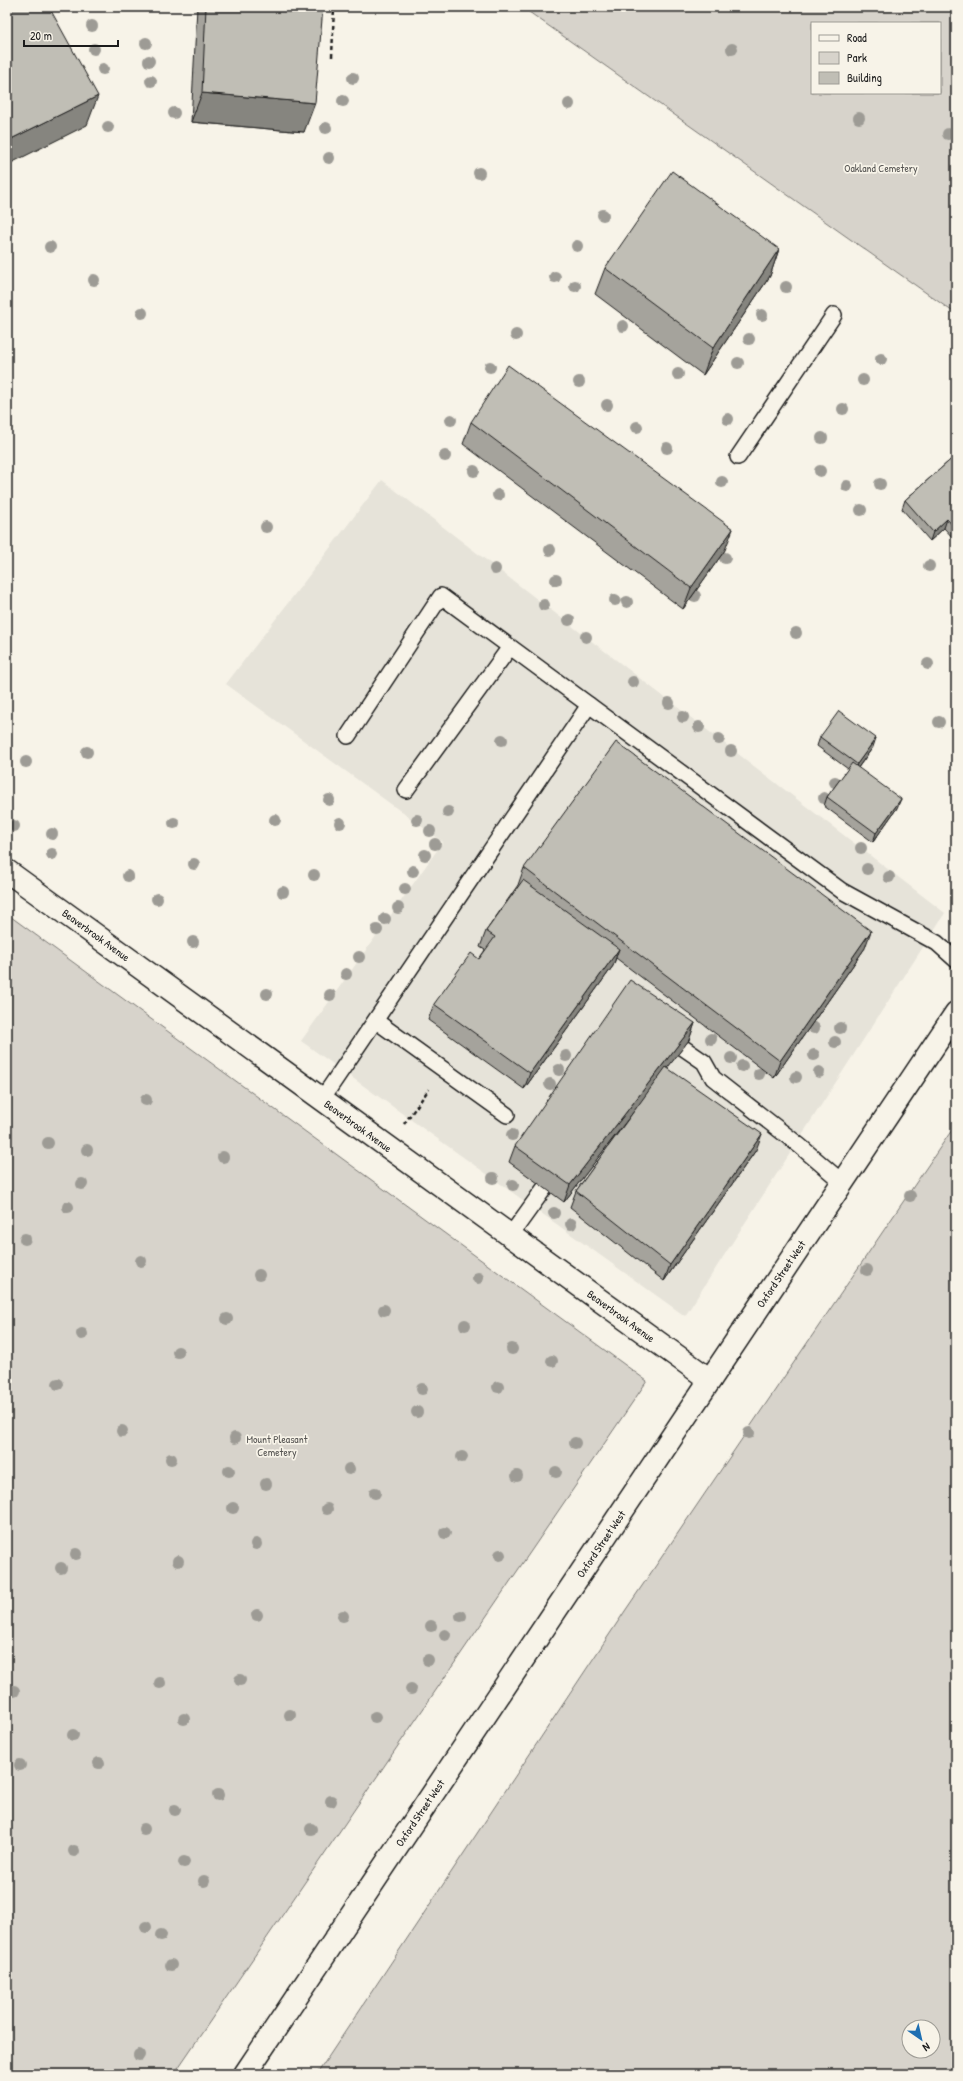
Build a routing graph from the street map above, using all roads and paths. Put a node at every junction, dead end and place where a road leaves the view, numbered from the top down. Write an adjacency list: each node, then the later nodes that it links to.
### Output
1 (334, 7): 2 (path)
2 (332, 57)
3 (834, 315): 4 (lane)
4 (738, 457)
5 (510, 647): 6 (lane); 7 (lane); 8 (lane)
6 (589, 705): 10 (lane); 12 (lane)
7 (348, 736)
8 (406, 790)
9 (7, 871): 15 (main road, Beaverbrook Avenue)
10 (956, 960)
11 (956, 1013): 19 (main road, Oxford Street West)
12 (376, 1020): 14 (lane); 15 (lane)
13 (654, 1041): 19 (lane)
14 (443, 1069): 16 (lane); 17 (path)
15 (322, 1099): 20 (main road, Beaverbrook Avenue)
16 (507, 1115)
17 (403, 1126)
18 (564, 1161): 20 (lane)
19 (842, 1182): 21 (main road, Oxford Street West)
20 (510, 1236): 21 (main road, Beaverbrook Avenue)
21 (710, 1380): 22 (main road, Oxford Street West)
22 (245, 2074)

